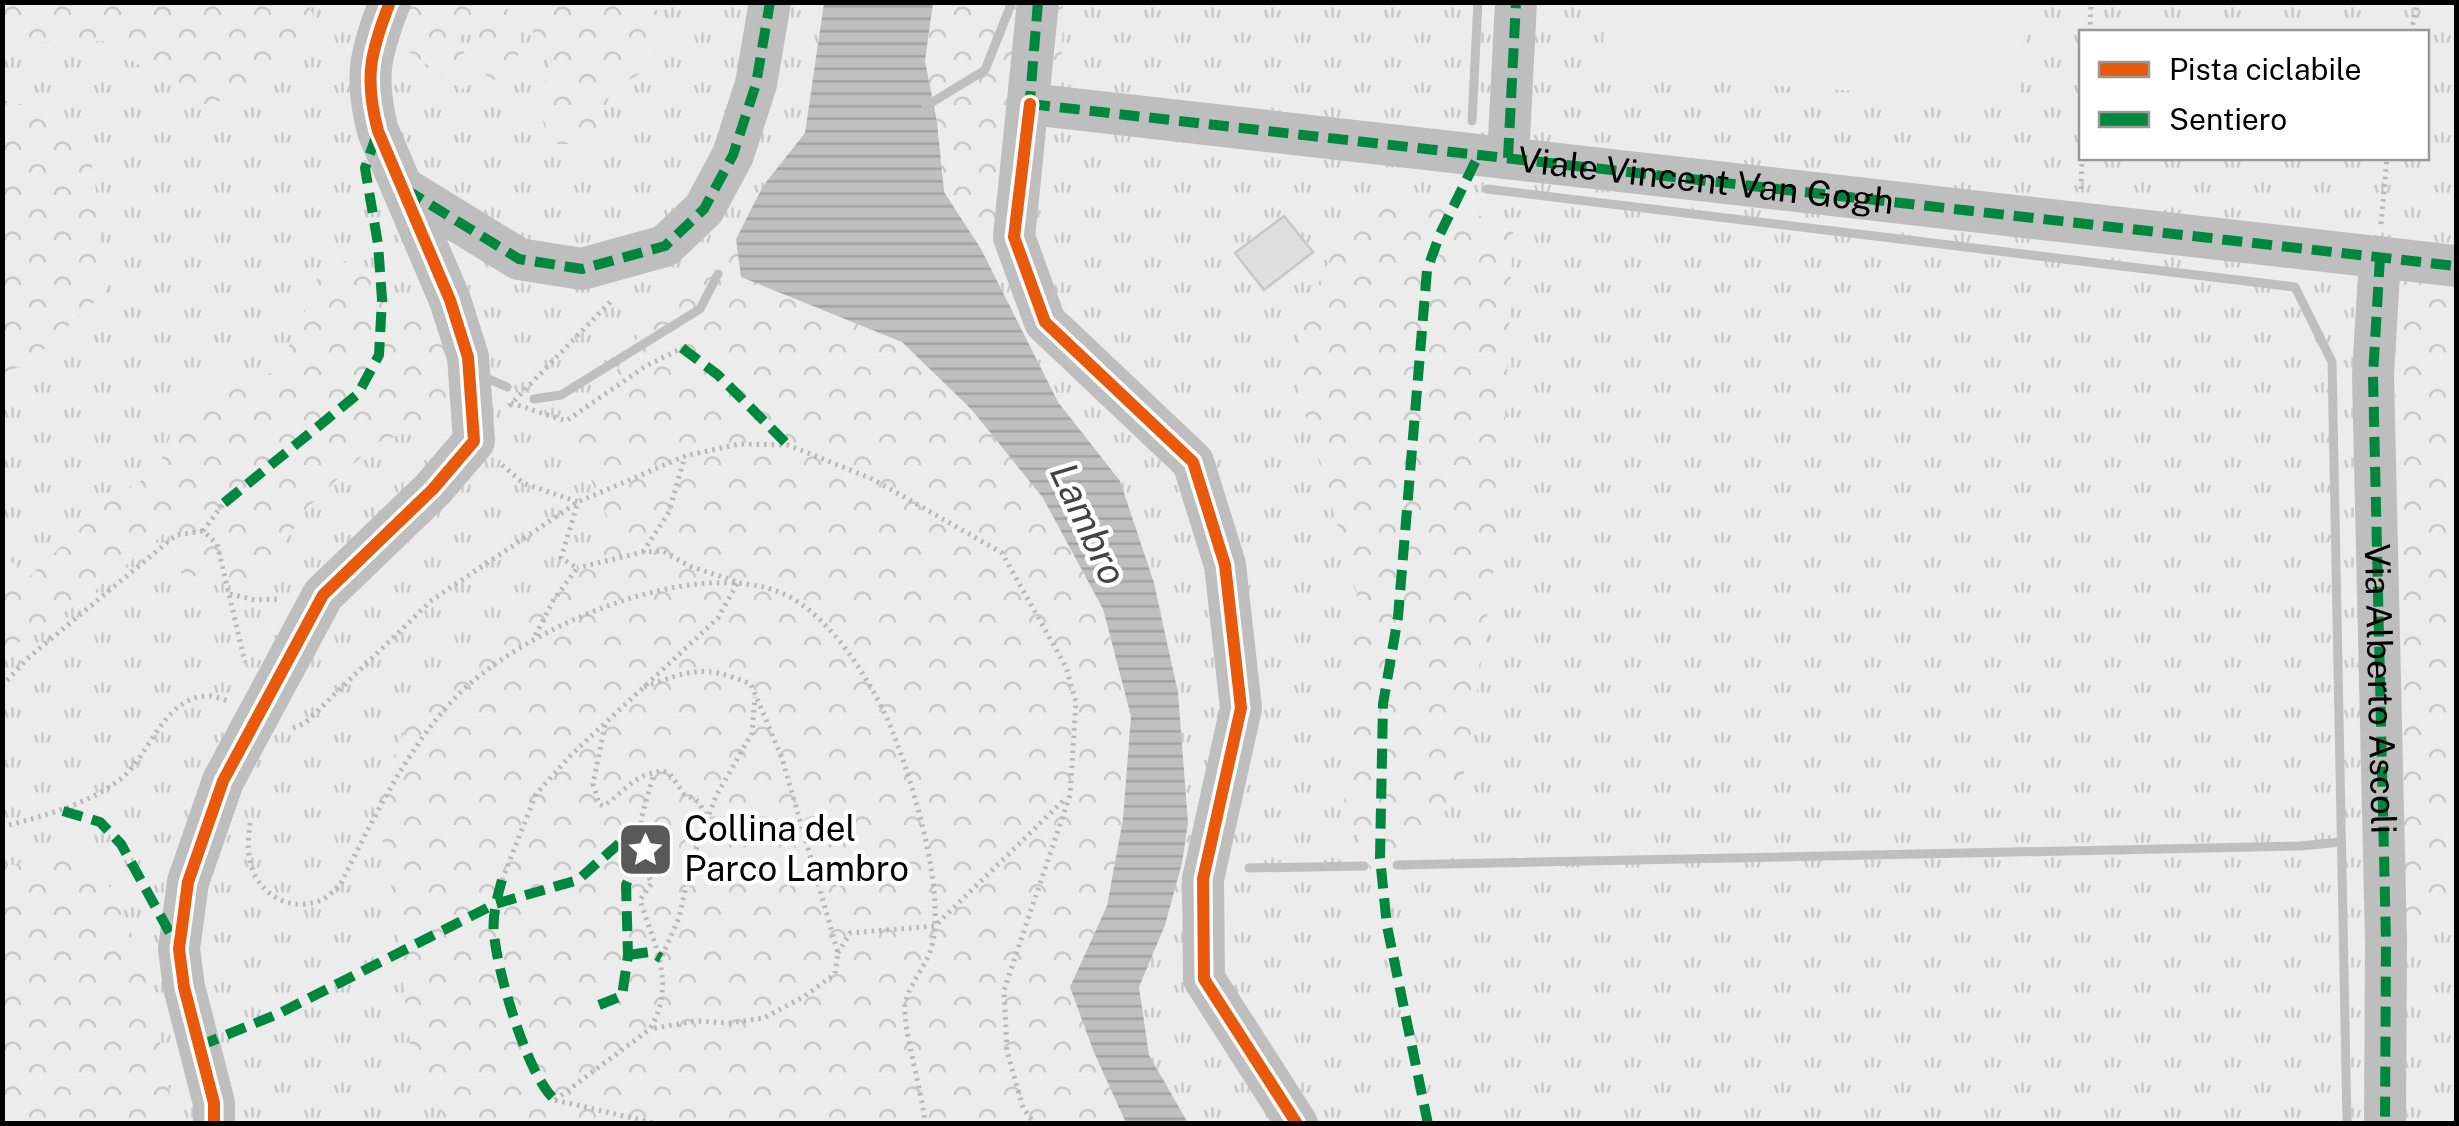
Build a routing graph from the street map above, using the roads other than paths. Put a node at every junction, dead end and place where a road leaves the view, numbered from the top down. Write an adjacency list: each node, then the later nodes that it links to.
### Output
1 (390, 2): 7 (street)
2 (770, 2): 7 (street)
3 (1038, 2): 5 (street)
4 (1516, 2): 6 (street)
5 (1030, 104): 6 (street, Viale Vincent Van Gogh); 11 (street)
6 (1508, 158): 8 (street, Viale Vincent Van Gogh)
7 (405, 189): 10 (street)
8 (2380, 257): 9 (street, Viale Vincent Van Gogh); 12 (street, Via Alberto Ascoli)
9 (2456, 266)
10 (214, 1124)
11 (1297, 1124)
12 (2385, 1124)

